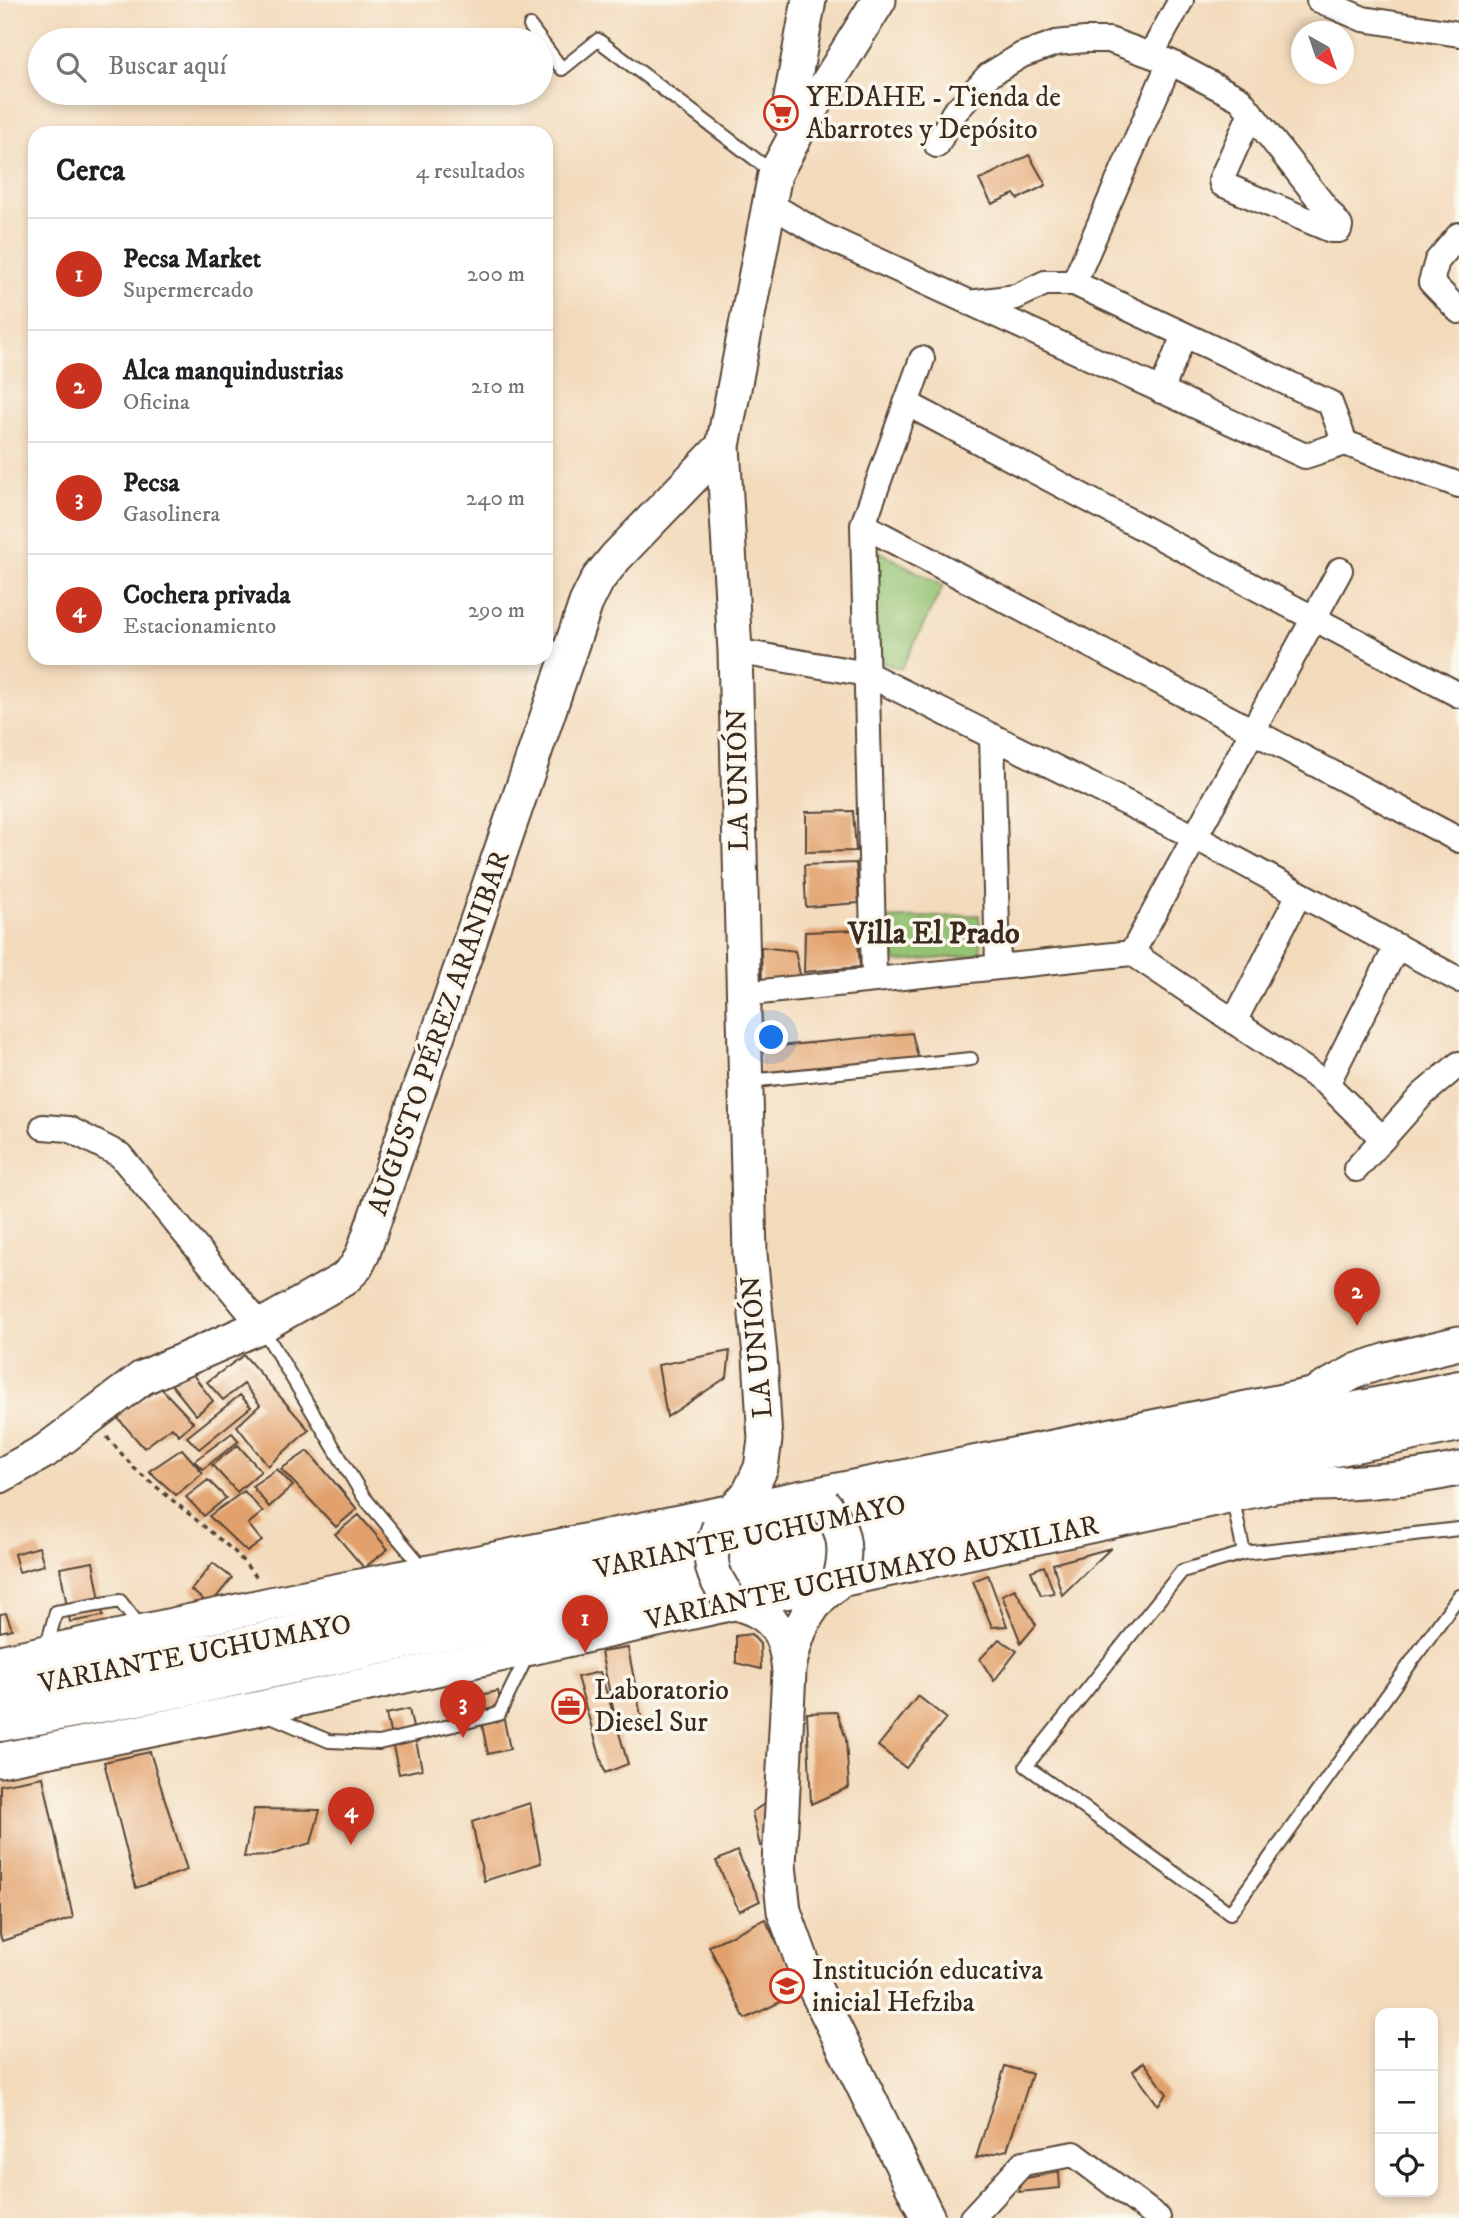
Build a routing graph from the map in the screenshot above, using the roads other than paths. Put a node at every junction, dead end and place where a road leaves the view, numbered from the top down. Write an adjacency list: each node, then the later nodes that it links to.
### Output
1 (809, 0): 9 (main road)
2 (879, 0): 9 (main road, LA UNIÓN)
3 (1181, 0): 7 (street)
4 (1319, 0): 5 (street)
5 (1459, 34)
6 (553, 57): 11 (lane)
7 (1160, 59): 8 (street); 10 (street); 13 (street)
8 (1251, 113): 8 (street)
9 (798, 131): 11 (main road, LA UNIÓN)
10 (937, 145)
11 (772, 189): 14 (street); 21 (main road, LA UNIÓN)
12 (1459, 236): 15 (street)
13 (1074, 283): 14 (street); 16 (street)
14 (969, 303): 18 (street)
15 (1459, 311)
16 (1184, 335): 18 (street); 20 (street)
17 (922, 359): 19 (street)
18 (1161, 391): 20 (street)
19 (906, 403): 23 (street); 25 (street)
20 (1345, 443): 22 (street)
21 (723, 446): 26 (main road, LA UNIÓN); 48 (main road, AUGUSTO PÉREZ ARANIBAR)
22 (1459, 485)
23 (863, 525): 27 (street); 29 (street)
24 (1340, 570): 25 (street)
25 (1314, 619): 28 (street); 29 (street)
26 (735, 651): 27 (street); 39 (main road, LA UNIÓN)
27 (867, 674): 30 (street); 37 (street)
28 (1459, 695)
29 (1253, 731): 31 (street); 32 (street)
30 (992, 737): 31 (street); 36 (street)
31 (1195, 837): 33 (street); 35 (street)
32 (1459, 839)
33 (1299, 894): 34 (street); 40 (street)
34 (1397, 946): 38 (street); 44 (street)
35 (1132, 953): 36 (street); 40 (street)
36 (998, 967): 37 (street)
37 (874, 979): 39 (street)
38 (1459, 980)
39 (742, 994): 43 (main road, LA UNIÓN)
40 (1234, 1022): 44 (street)
41 (971, 1059): 43 (lane)
42 (1459, 1064): 46 (street)
43 (745, 1081): 54 (main road, LA UNIÓN)
44 (1326, 1084): 46 (street)
45 (43, 1127): 48 (street)
46 (1383, 1139): 47 (street)
47 (1356, 1170)
48 (261, 1326): 57 (main road, AUGUSTO PÉREZ ARANIBAR); 64 (lane)
49 (1459, 1343): 52 (main road)
50 (1459, 1365): 52 (highway)
51 (1459, 1390): 71 (highway, VARIANTE UCHUMAYO)
52 (1312, 1395): 60 (main road)
53 (1459, 1422): 73 (highway, VARIANTE UCHUMAYO)
54 (765, 1440): 60 (main road, LA UNIÓN); 61 (main road, LA UNIÓN)
55 (1459, 1445): 58 (highway)
56 (1459, 1469): 58 (main road, VARIANTE UCHUMAYO AUXILIAR)
57 (0, 1476)
58 (1279, 1485): 59 (main road, VARIANTE UCHUMAYO AUXILIAR)
59 (1232, 1495): 63 (lane); 65 (main road, VARIANTE UCHUMAYO AUXILIAR)
60 (819, 1499): 61 (main road); 65 (main road, bridge)
61 (724, 1520): 64 (main road); 67 (main road, bridge)
62 (1459, 1529): 63 (lane)
63 (1244, 1553): 66 (lane)
64 (428, 1574): 69 (main road)
65 (840, 1577): 67 (main road, VARIANTE UCHUMAYO AUXILIAR); 70 (main road)
66 (1459, 1596)
67 (731, 1600): 68 (main road, VARIANTE UCHUMAYO AUXILIAR); 70 (main road)
68 (530, 1648): 72 (main road, VARIANTE UCHUMAYO AUXILIAR); 72 (lane)
69 (0, 1662)
70 (789, 1672): 75 (main road)
71 (0, 1693)
72 (256, 1710): 74 (main road, VARIANTE UCHUMAYO AUXILIAR)
73 (0, 1722)
74 (0, 1760)
75 (929, 2218)
76 (972, 2218): 77 (street)
77 (1158, 2218)

